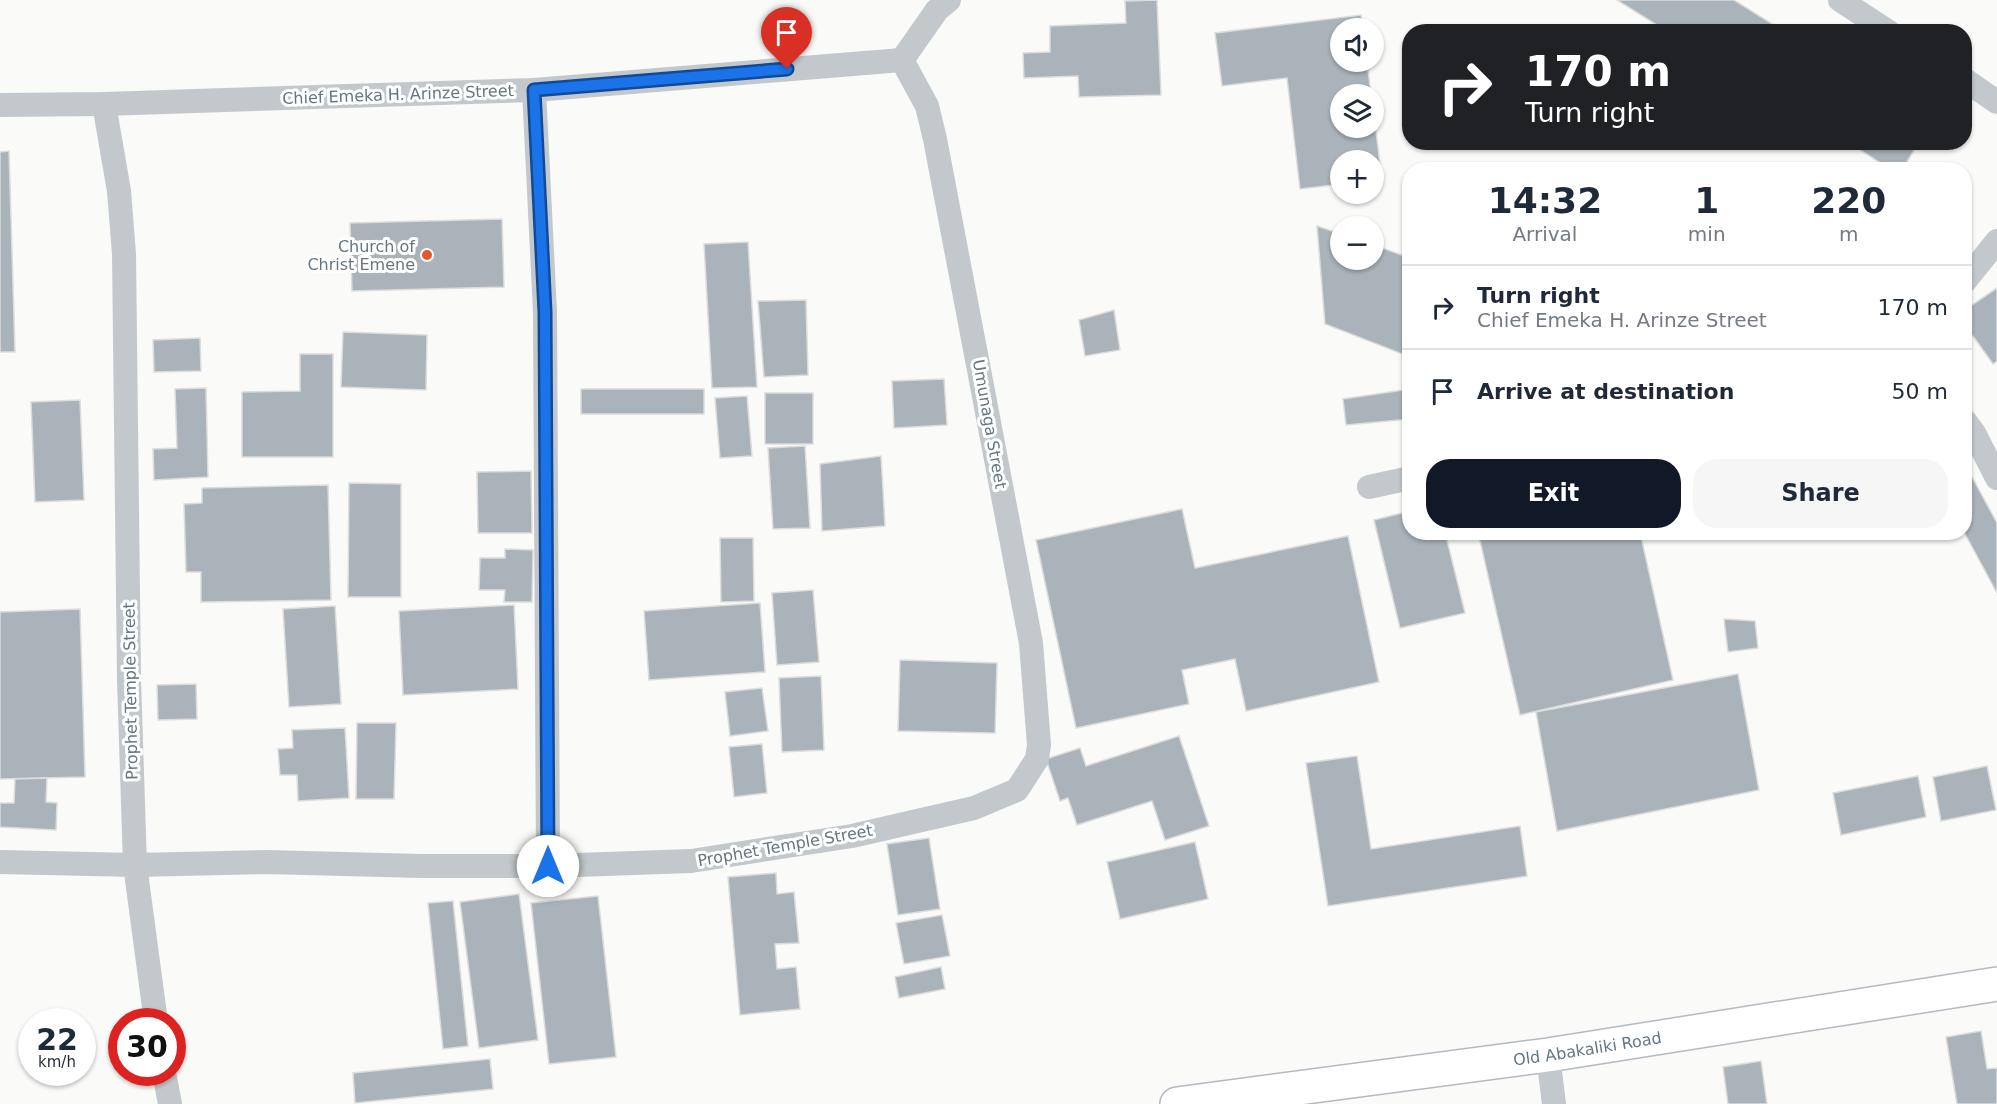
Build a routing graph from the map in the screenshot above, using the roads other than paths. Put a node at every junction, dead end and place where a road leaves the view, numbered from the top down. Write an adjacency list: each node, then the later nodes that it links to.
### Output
1 (949, 0): 4 (street)
2 (1840, 0): 3 (street)
3 (1878, 24)
4 (902, 60): 6 (street, Chief Emeka H. Arinze Street); 16 (street, Umunaga Street)
5 (1972, 85): 7 (street)
6 (534, 90): 8 (street, Chief Emeka H. Arinze Street); 19 (street)
7 (1997, 102)
8 (104, 104): 9 (street, Chief Emeka H. Arinze Street); 18 (street, Prophet Temple Street)
9 (0, 105)
10 (1997, 241): 11 (street)
11 (1972, 272)
12 (1972, 431): 13 (street)
13 (1997, 478)
14 (1402, 480): 15 (street)
15 (1368, 487)
16 (1017, 790): 19 (street, Prophet Temple Street)
17 (0, 861): 18 (street)
18 (135, 865): 19 (street, Prophet Temple Street); 21 (street)
19 (548, 866)
20 (1997, 984): 22 (main road, Old Abakaliki Road)
21 (154, 1008)
22 (1548, 1055): 25 (main road, Old Abakaliki Road); 26 (street)
23 (167, 1086): 24 (street)
24 (170, 1104)
25 (1177, 1104)
26 (1554, 1104)

